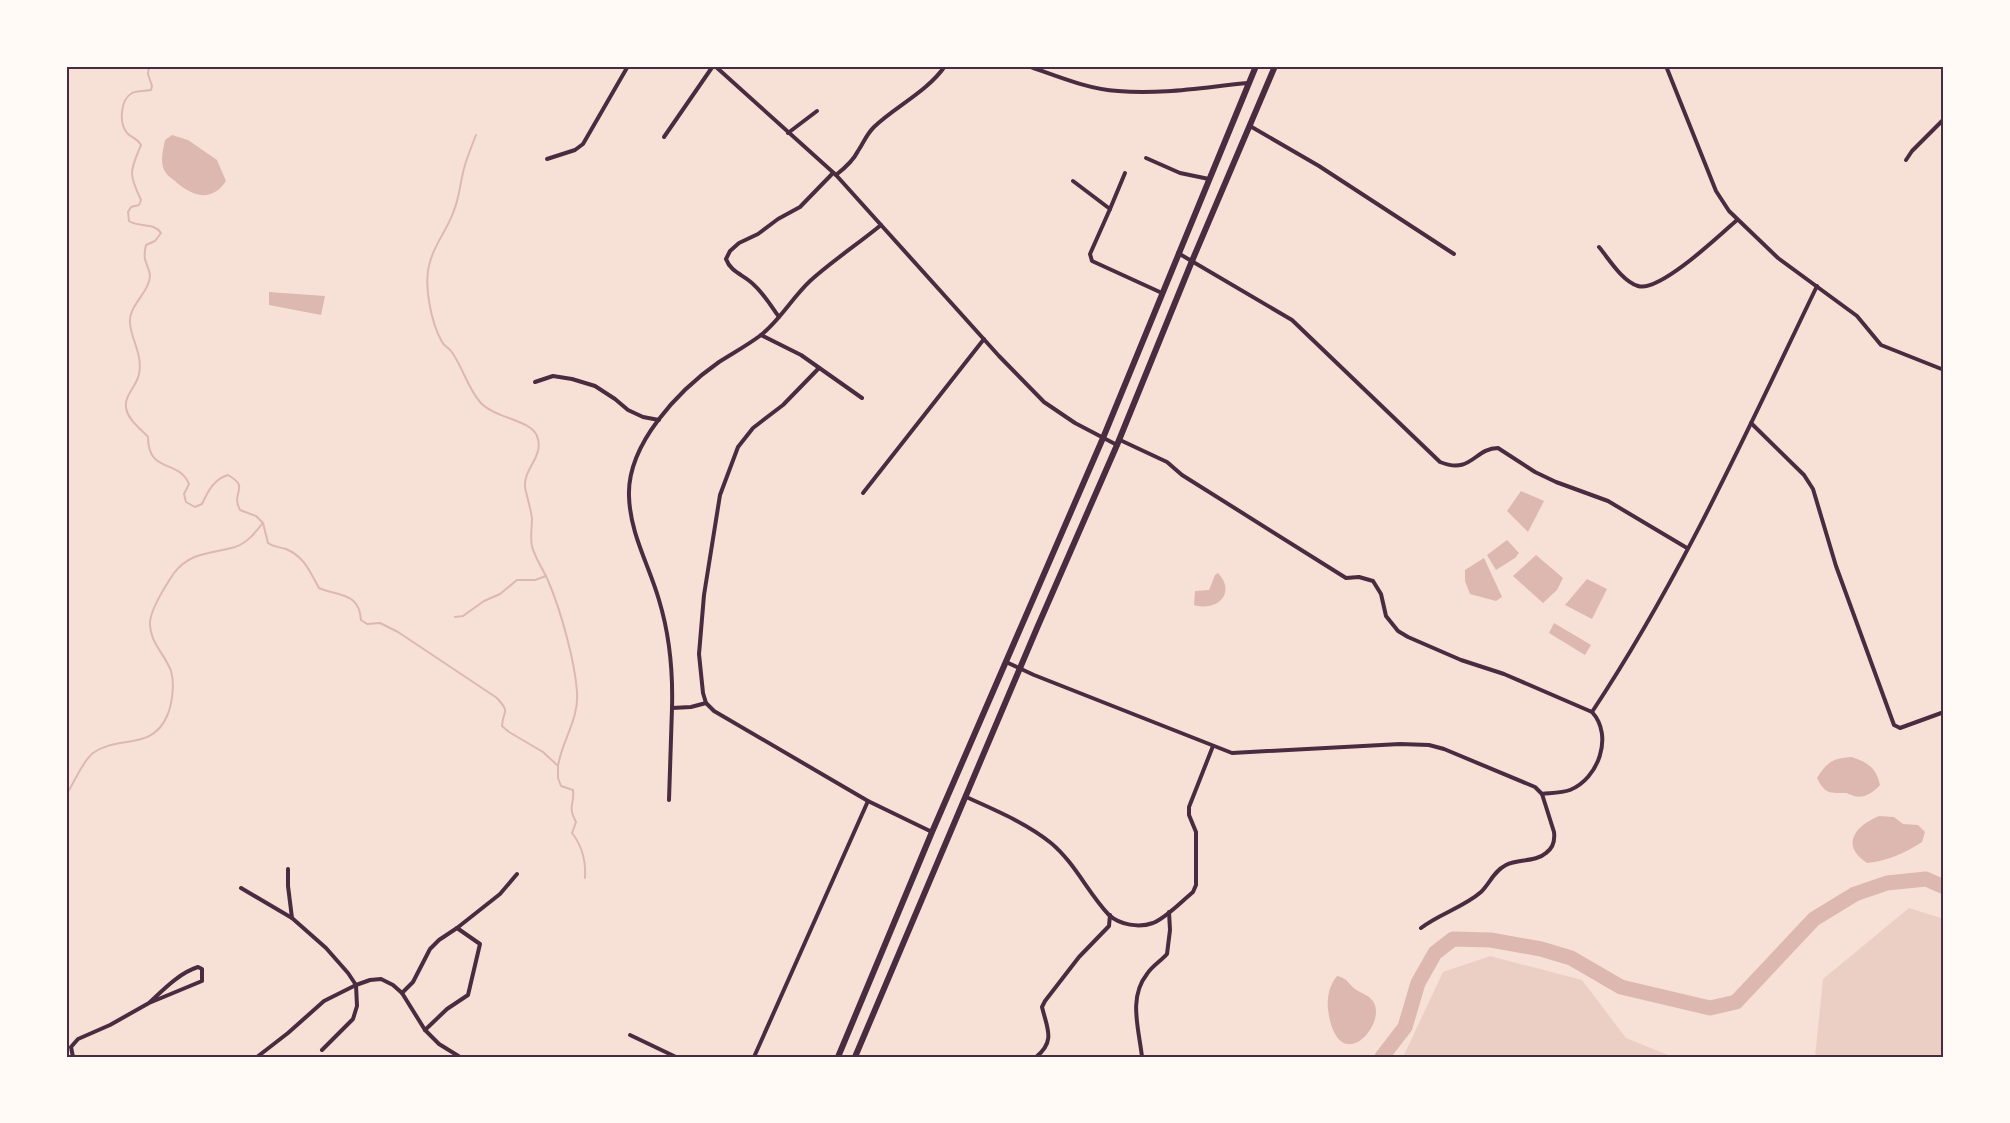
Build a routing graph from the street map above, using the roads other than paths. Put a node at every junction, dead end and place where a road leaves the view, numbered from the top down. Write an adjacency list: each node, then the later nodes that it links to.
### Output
1 (628, 66): 15 (street)
2 (714, 66): 12 (street); 13 (street)
3 (945, 66): 18 (street)
4 (1028, 66): 8 (street)
5 (1256, 66): 8 (highway)
6 (1275, 66): 11 (highway)
7 (1666, 66): 22 (street)
8 (1249, 83): 19 (highway)
9 (817, 111): 12 (street)
10 (1944, 119): 16 (street)
11 (1250, 126): 26 (street); 27 (highway)
12 (788, 133): 18 (street)
13 (664, 137)
14 (1146, 158): 19 (street)
15 (547, 159)
16 (1906, 160)
17 (1125, 172): 21 (street)
18 (835, 174): 23 (street); 30 (street)
19 (1210, 179): 25 (highway)
20 (1074, 181): 21 (street)
21 (1110, 209): 29 (street)
22 (1737, 220): 24 (street); 28 (street)
23 (881, 225): 30 (street); 32 (street)
24 (1599, 247)
25 (1178, 253): 27 (street); 29 (highway)
26 (1454, 254)
27 (1192, 261): 40 (highway); 42 (street)
28 (1817, 286): 34 (street); 38 (street)
29 (1162, 293): 39 (highway)
30 (779, 317): 31 (street)
31 (761, 335): 33 (street); 37 (street)
32 (984, 339): 39 (street); 41 (street)
33 (819, 368): 36 (street); 45 (street)
34 (1944, 370)
35 (535, 382): 37 (street)
36 (862, 398)
37 (659, 420): 46 (street)
38 (1751, 423): 42 (street); 48 (street)
39 (1103, 438): 40 (street); 43 (highway)
40 (1118, 442): 44 (highway); 47 (street)
41 (863, 493)
42 (1687, 548): 47 (street)
43 (1006, 662): 44 (street); 54 (highway)
44 (1020, 668): 49 (street); 51 (highway)
45 (706, 703): 46 (street); 53 (street)
46 (672, 708): 52 (street)
47 (1592, 712): 50 (street)
48 (1944, 712)
49 (1213, 746): 50 (street); 58 (street)
50 (1542, 794): 62 (street)
51 (966, 797): 59 (street); 69 (highway)
52 (669, 800)
53 (868, 801): 54 (street); 76 (street)
54 (932, 832): 68 (highway)
55 (288, 869): 60 (street)
56 (518, 874): 61 (street)
57 (241, 888): 60 (street)
58 (1169, 912): 59 (street); 80 (street)
59 (1110, 915): 79 (street)
60 (292, 918): 63 (street)
61 (457, 928): 64 (street); 66 (street)
62 (1421, 928)
63 (356, 985): 64 (street); 71 (street); 73 (street)
64 (402, 993): 66 (street)
65 (149, 1003): 65 (street); 70 (street)
66 (425, 1030): 74 (street)
67 (630, 1035): 75 (street)
68 (847, 1035): 69 (highway); 77 (highway)
69 (861, 1042): 78 (highway)
70 (68, 1046): 72 (street)
71 (322, 1050)
72 (73, 1057)
73 (257, 1057)
74 (460, 1057)
75 (676, 1057)
76 (754, 1057)
77 (838, 1057)
78 (855, 1057)
79 (1036, 1057)
80 (1142, 1057)

